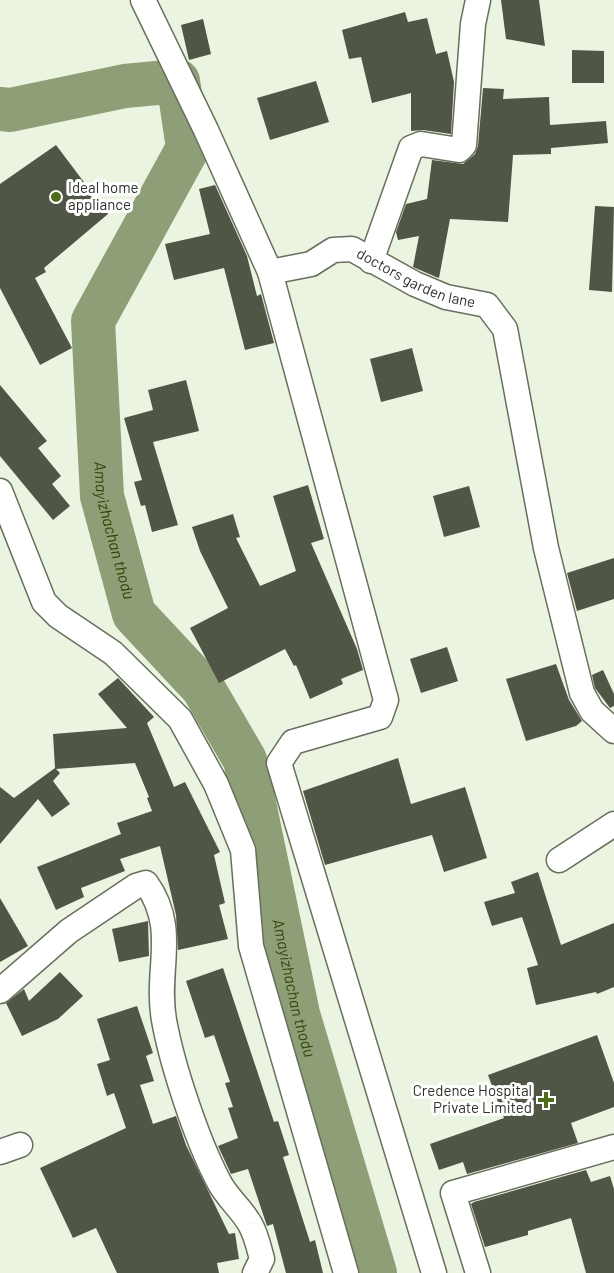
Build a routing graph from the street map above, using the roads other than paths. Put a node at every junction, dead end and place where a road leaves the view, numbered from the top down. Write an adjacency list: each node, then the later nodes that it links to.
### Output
1 (143, 0): 4 (street)
2 (478, 0): 3 (street)
3 (371, 261): 4 (street, doctors garden lane); 6 (street, doctors garden lane)
4 (270, 272): 13 (street)
5 (0, 491): 12 (street)
6 (614, 731)
7 (614, 824): 8 (street)
8 (559, 860)
9 (0, 991): 11 (street)
10 (614, 1147): 14 (street)
11 (255, 1273)
12 (346, 1273)
13 (434, 1273)
14 (478, 1273)

